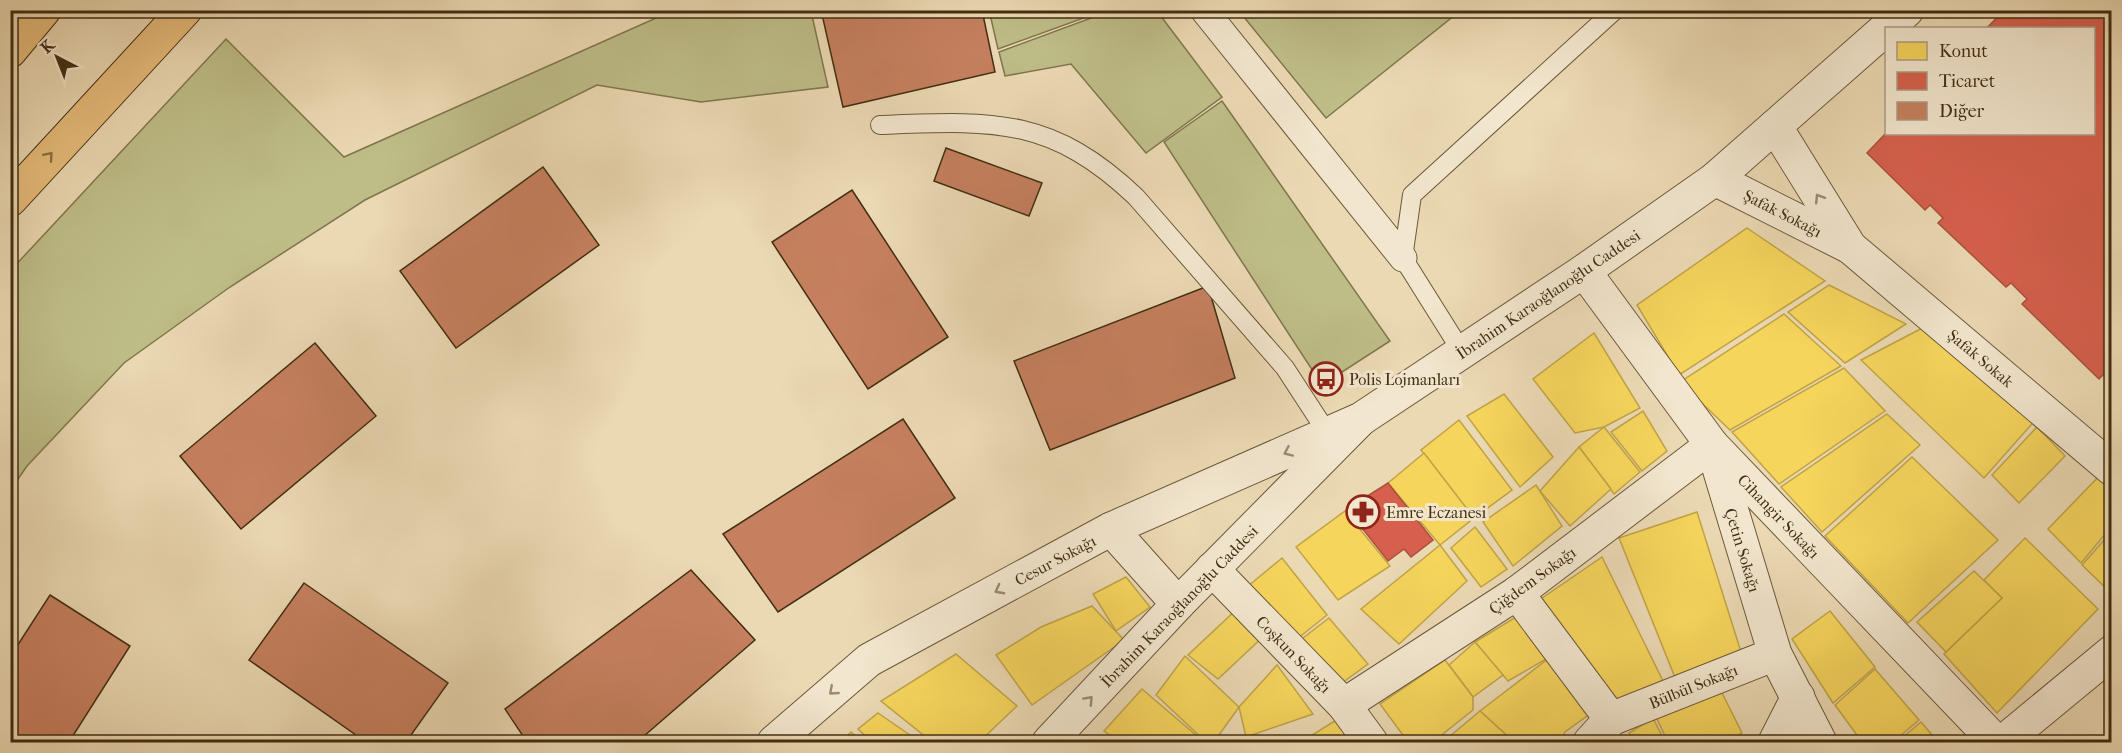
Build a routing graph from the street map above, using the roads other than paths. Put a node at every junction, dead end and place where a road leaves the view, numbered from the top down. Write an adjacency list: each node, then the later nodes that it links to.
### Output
1 (44, 10): 8 (highway)
2 (185, 10): 12 (highway, one-way to 2)
3 (1204, 10): 14 (street)
4 (1615, 10): 14 (lane)
5 (1907, 10): 6 (street, İbrahim Karaoğlanoğlu Caddesi)
6 (1888, 27)
7 (1885, 29): 10 (street, İbrahim Karaoğlanoğlu Caddesi)
8 (10, 51)
9 (879, 125): 18 (lane)
10 (1775, 126): 11 (street, İbrahim Karaoğlanoğlu Caddesi); 13 (street, one-way to 10)
11 (1715, 178): 13 (street, Şafak Sokağı); 15 (street, İbrahim Karaoğlanoğlu Caddesi)
12 (10, 200)
13 (1850, 247): 20 (street, Şafak Sokak)
14 (1403, 258): 16 (lane)
15 (1584, 271): 16 (street, İbrahim Karaoğlanoğlu Caddesi); 19 (street, Cihangir Sokağı)
16 (1462, 352): 17 (street, İbrahim Karaoğlanoğlu Caddesi)
17 (1361, 419): 18 (street, Cesur Sokağı); 22 (street, İbrahim Karaoğlanoğlu Caddesi)
18 (1328, 434): 21 (street, Cesur Sokağı, one-way to 21)
19 (1712, 445): 23 (street, Çiğdem Sokağı); 26 (street, Çetin Sokağı); 35 (street, Cihangir Sokağı)
20 (2112, 469)
21 (1111, 529): 24 (street); 30 (street, Cesur Sokağı, one-way to 30)
22 (1212, 569): 24 (street, İbrahim Karaoğlanoğlu Caddesi); 28 (street, Coşkun Sokağı)
23 (1518, 593): 28 (street, Çiğdem Sokağı); 29 (street, Bülbül Sokağı)
24 (1178, 604): 31 (street, İbrahim Karaoğlanoğlu Caddesi, one-way to 24)
25 (2112, 652): 36 (street)
26 (1774, 654): 27 (street, Çetin Sokağı); 29 (street, Bülbül Sokağı)
27 (1798, 697): 33 (street); 34 (street, Çetin Sokağı)
28 (1344, 705): 32 (street, Coşkun Sokağı)
29 (1600, 731)
30 (774, 742)
31 (1049, 742)
32 (1371, 742)
33 (1775, 742)
34 (1820, 742)
35 (1996, 742)
36 (2003, 742)

